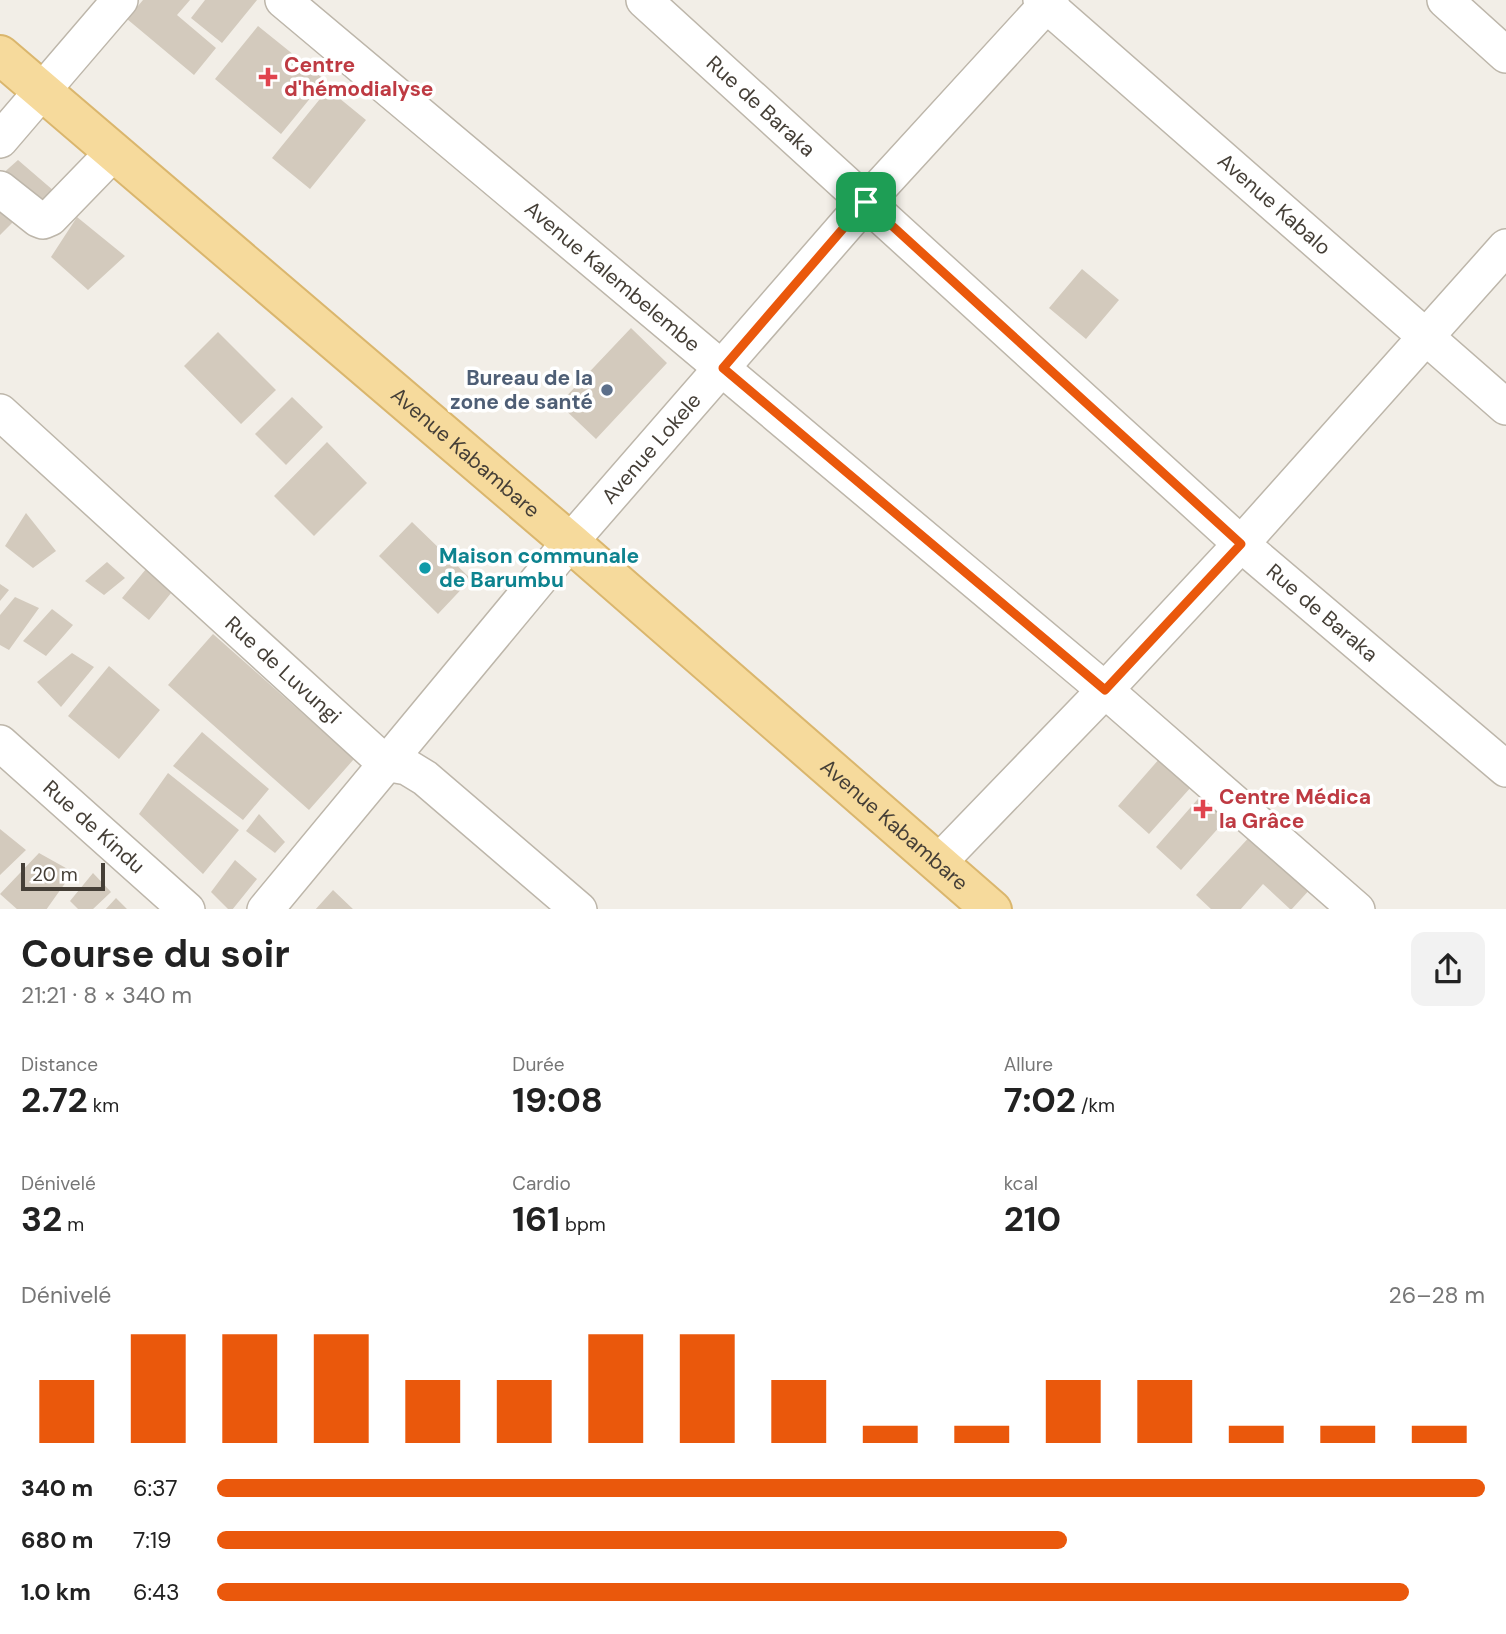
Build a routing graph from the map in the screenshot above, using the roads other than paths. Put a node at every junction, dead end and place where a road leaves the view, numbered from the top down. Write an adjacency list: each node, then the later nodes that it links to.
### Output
1 (120, 0): 8 (street)
2 (283, 0): 15 (street, Avenue Kalembelembe)
3 (644, 0): 12 (street, Rue de Baraka)
4 (1445, 0): 7 (street)
5 (1046, 2): 12 (street, Avenue Lokele); 14 (street, Avenue Kabalo)
6 (0, 55): 8 (main road, Avenue Kabambare)
7 (1506, 55)
8 (43, 91): 9 (street); 10 (main road, Avenue Kabambare)
9 (0, 140)
10 (114, 152): 11 (street); 18 (main road, Avenue Kabambare)
11 (0, 189)
12 (866, 202): 15 (street, Avenue Lokele); 19 (street, Rue de Baraka)
13 (1506, 247): 14 (street)
14 (1427, 335): 16 (street, Avenue Kabalo); 19 (street)
15 (723, 368): 18 (street, Avenue Lokele); 20 (street, Avenue Kalembelembe)
16 (1506, 407)
17 (0, 412): 22 (street, Rue de Luvungi)
18 (570, 542): 22 (street, Avenue Lokele); 24 (main road, Avenue Kabambare)
19 (1241, 544): 20 (street); 23 (street, Rue de Baraka)
20 (1105, 690): 24 (street); 29 (street, Avenue Kalembelembe)
21 (0, 743): 25 (street, Rue de Kindu)
22 (385, 762): 26 (street, Avenue Lokele); 27 (street, Rue de Luvungi)
23 (1506, 769)
24 (938, 863): 28 (main road, Avenue Kabambare)
25 (187, 909)
26 (265, 909)
27 (579, 909)
28 (992, 909)
29 (1357, 909)

